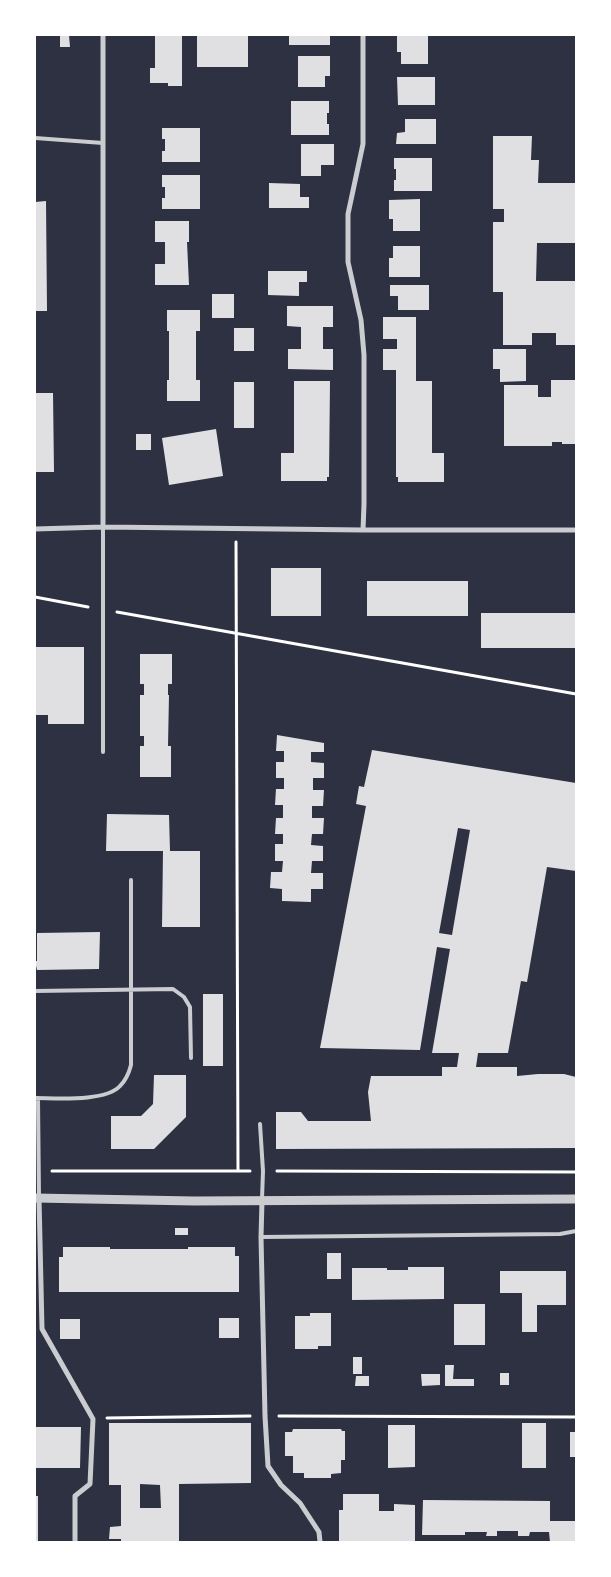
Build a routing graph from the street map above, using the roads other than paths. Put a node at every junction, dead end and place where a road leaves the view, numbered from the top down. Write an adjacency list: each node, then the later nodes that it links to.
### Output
1 (103, 35): 4 (street)
2 (363, 35): 7 (street)
3 (35, 138): 4 (lane)
4 (103, 143): 5 (street)
5 (103, 527): 6 (street); 7 (street); 9 (lane)
6 (35, 529)
7 (362, 530): 8 (street)
8 (576, 530)
9 (103, 752)
10 (131, 880): 11 (lane)
11 (131, 990): 12 (lane); 13 (lane); 14 (lane)
12 (35, 991)
13 (191, 1058)
14 (36, 1098): 16 (lane)
15 (260, 1124): 18 (lane)
16 (37, 1198): 18 (street); 21 (street)
17 (576, 1199): 18 (street)
18 (262, 1201): 20 (street)
19 (576, 1231): 20 (lane)
20 (260, 1237): 22 (street)
21 (75, 1542)
22 (320, 1542)

